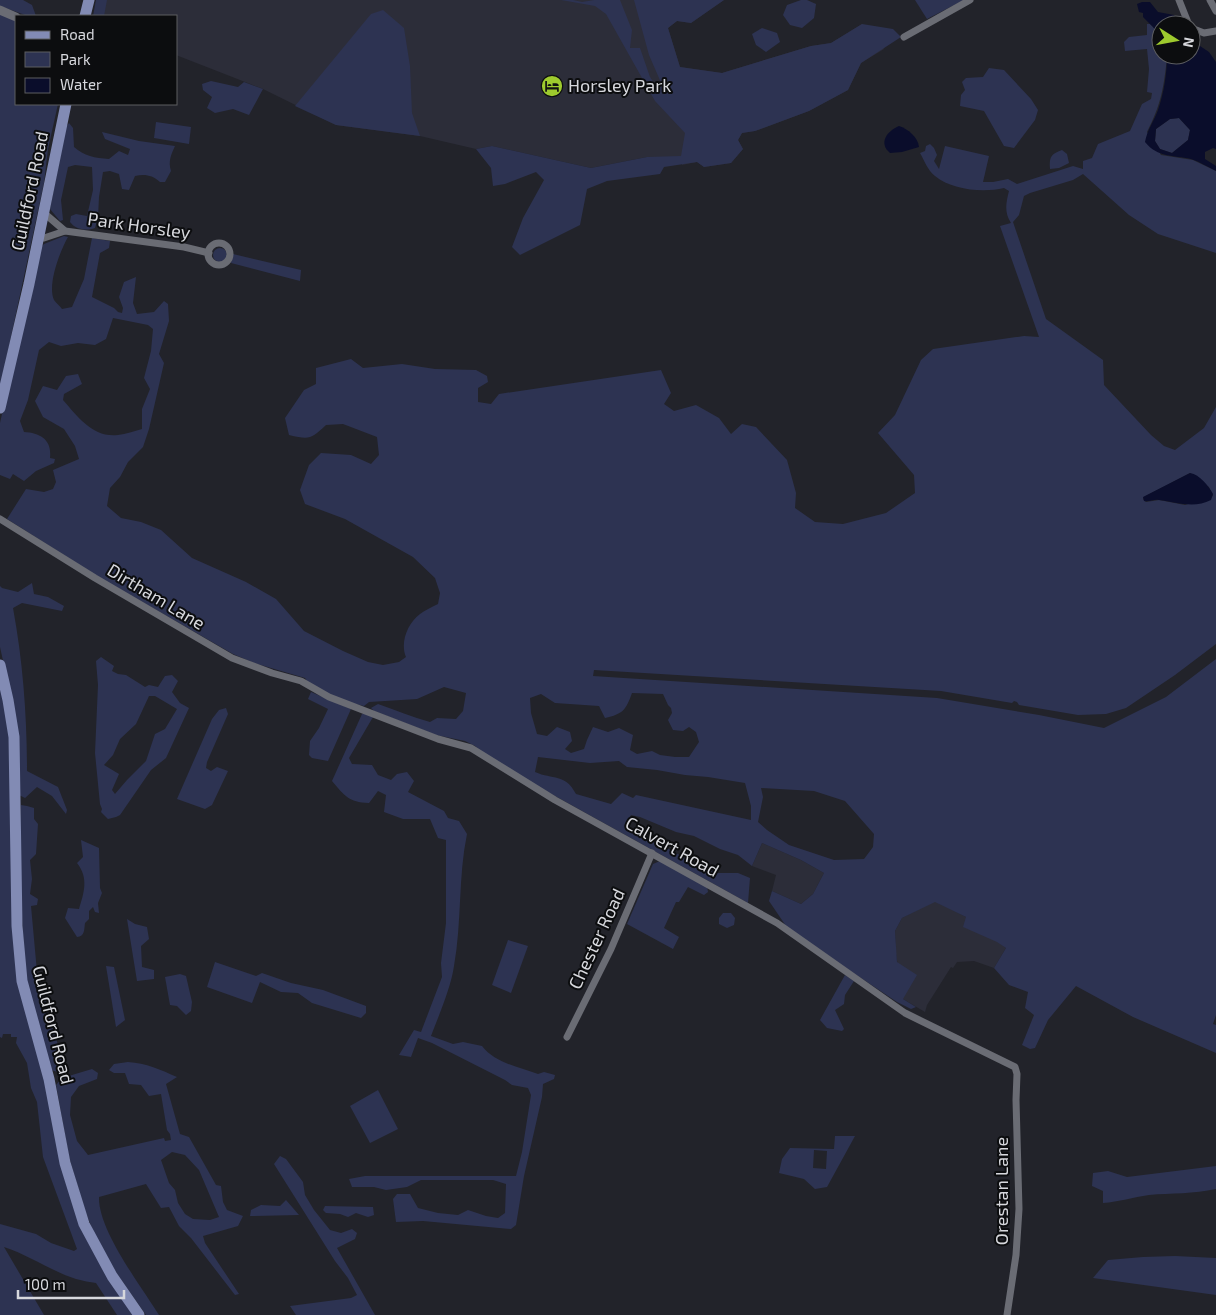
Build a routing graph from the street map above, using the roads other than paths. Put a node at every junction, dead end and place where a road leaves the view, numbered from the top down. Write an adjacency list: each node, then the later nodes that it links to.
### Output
1 (89, 0): 7 (main road)
2 (970, 0): 12 (street)
3 (1179, 0): 8 (street)
4 (1210, 0): 6 (street)
5 (0, 10): 9 (street)
6 (1216, 11)
7 (85, 15)
8 (1185, 15)
9 (15, 17)
10 (1216, 31): 11 (street)
11 (1201, 32)
12 (904, 37)
13 (66, 105): 14 (main road, Guildford Road)
14 (44, 213): 15 (street, Park Horsley); 16 (main road, Guildford Road)
15 (65, 230): 16 (street, Park Horsley); 17 (street, Park Horsley)
16 (38, 238): 18 (main road, Guildford Road)
17 (209, 253)
18 (0, 408)
19 (1, 523): 21 (street, Dirtham Lane)
20 (0, 665): 25 (main road, Guildford Road)
21 (301, 682): 22 (street, Calvert Road)
22 (652, 853): 23 (street, Chester Road); 24 (street, Calvert Road)
23 (567, 1037)
24 (1015, 1066): 26 (street, Orestan Lane)
25 (139, 1315)
26 (1007, 1315)

